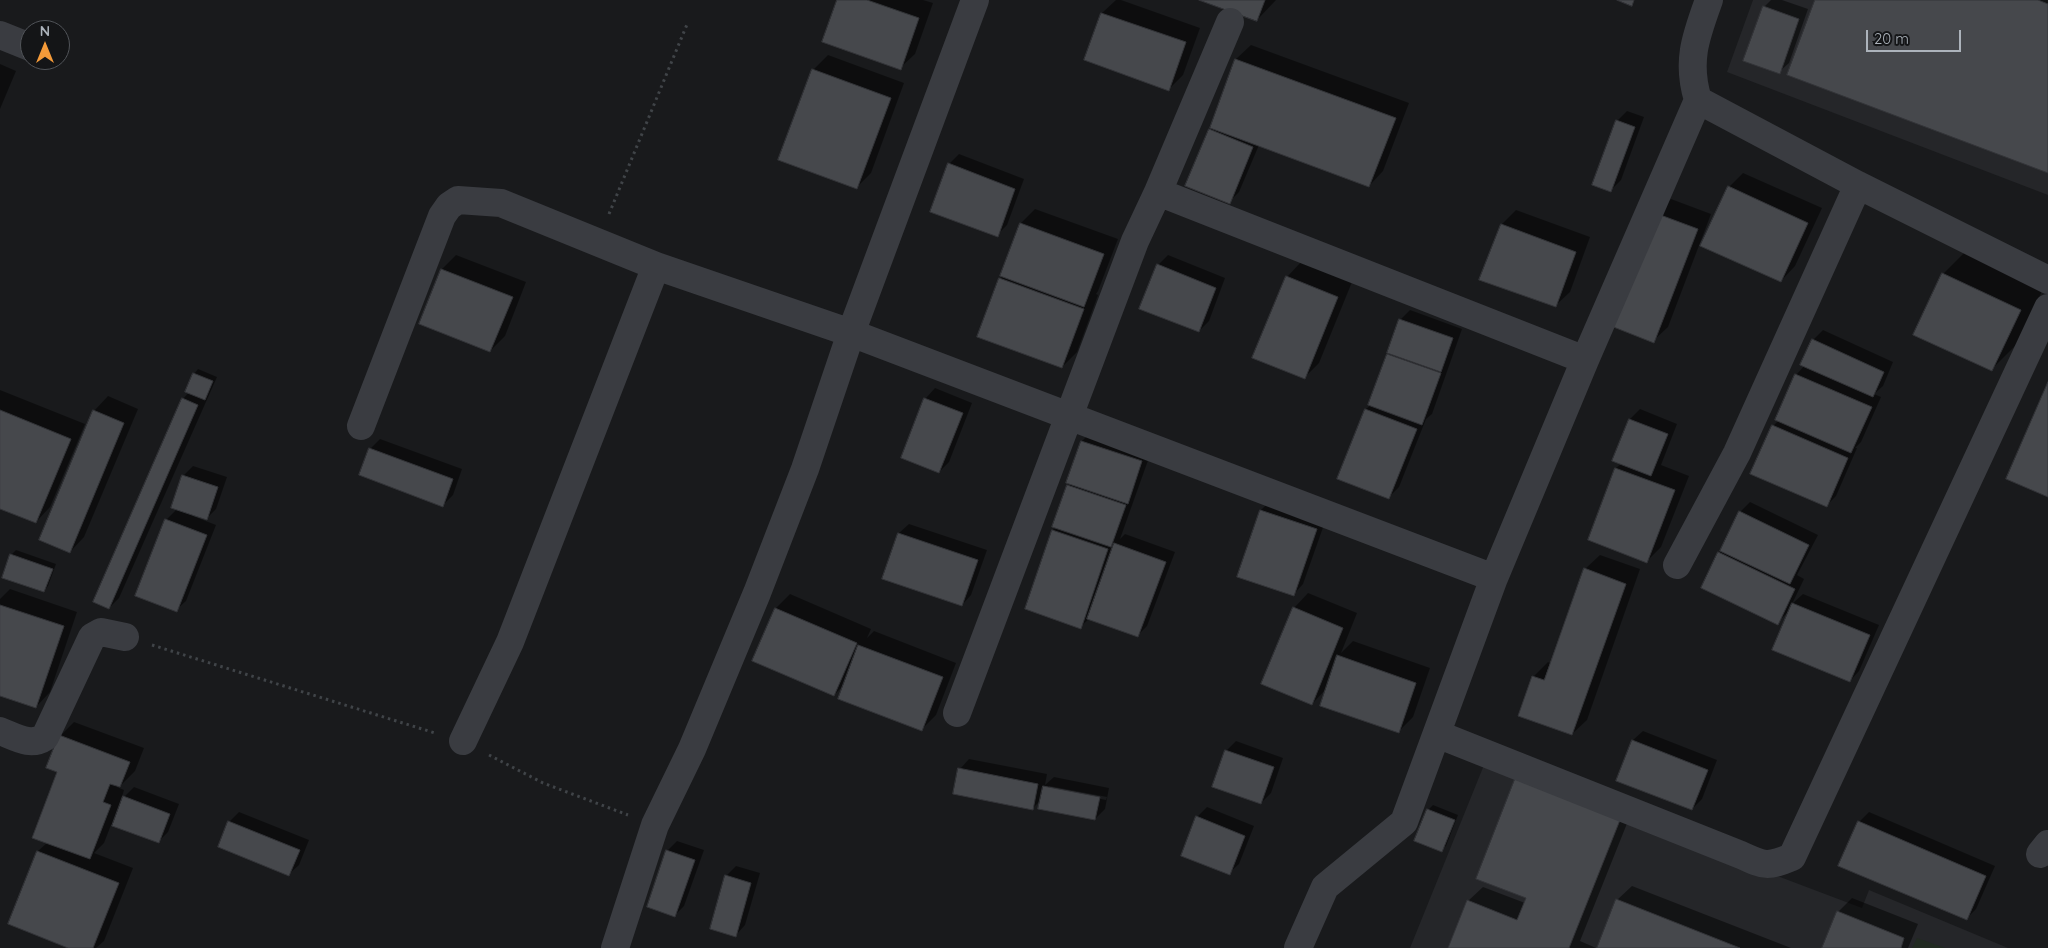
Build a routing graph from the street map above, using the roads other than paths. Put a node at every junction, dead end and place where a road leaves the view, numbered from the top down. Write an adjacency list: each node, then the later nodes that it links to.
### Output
1 (975, 0): 12 (street)
2 (1709, 0): 6 (street)
3 (1230, 22): 8 (street)
4 (0, 35): 5 (street)
5 (20, 43)
6 (1698, 100): 7 (street); 13 (street)
7 (1858, 185): 10 (street); 16 (street)
8 (1158, 192): 13 (street); 14 (street)
9 (656, 266): 12 (street); 15 (street); 22 (street)
10 (2048, 280)
11 (2048, 308): 21 (street)
12 (851, 333): 14 (street); 23 (street)
13 (1585, 360): 17 (street)
14 (1070, 415): 17 (street); 19 (street)
15 (362, 426)
16 (1677, 565)
17 (1494, 578): 21 (street)
18 (125, 637): 20 (street)
19 (957, 714)
20 (0, 732)
21 (1437, 734): 24 (street)
22 (463, 741)
23 (615, 948)
24 (1298, 948)

